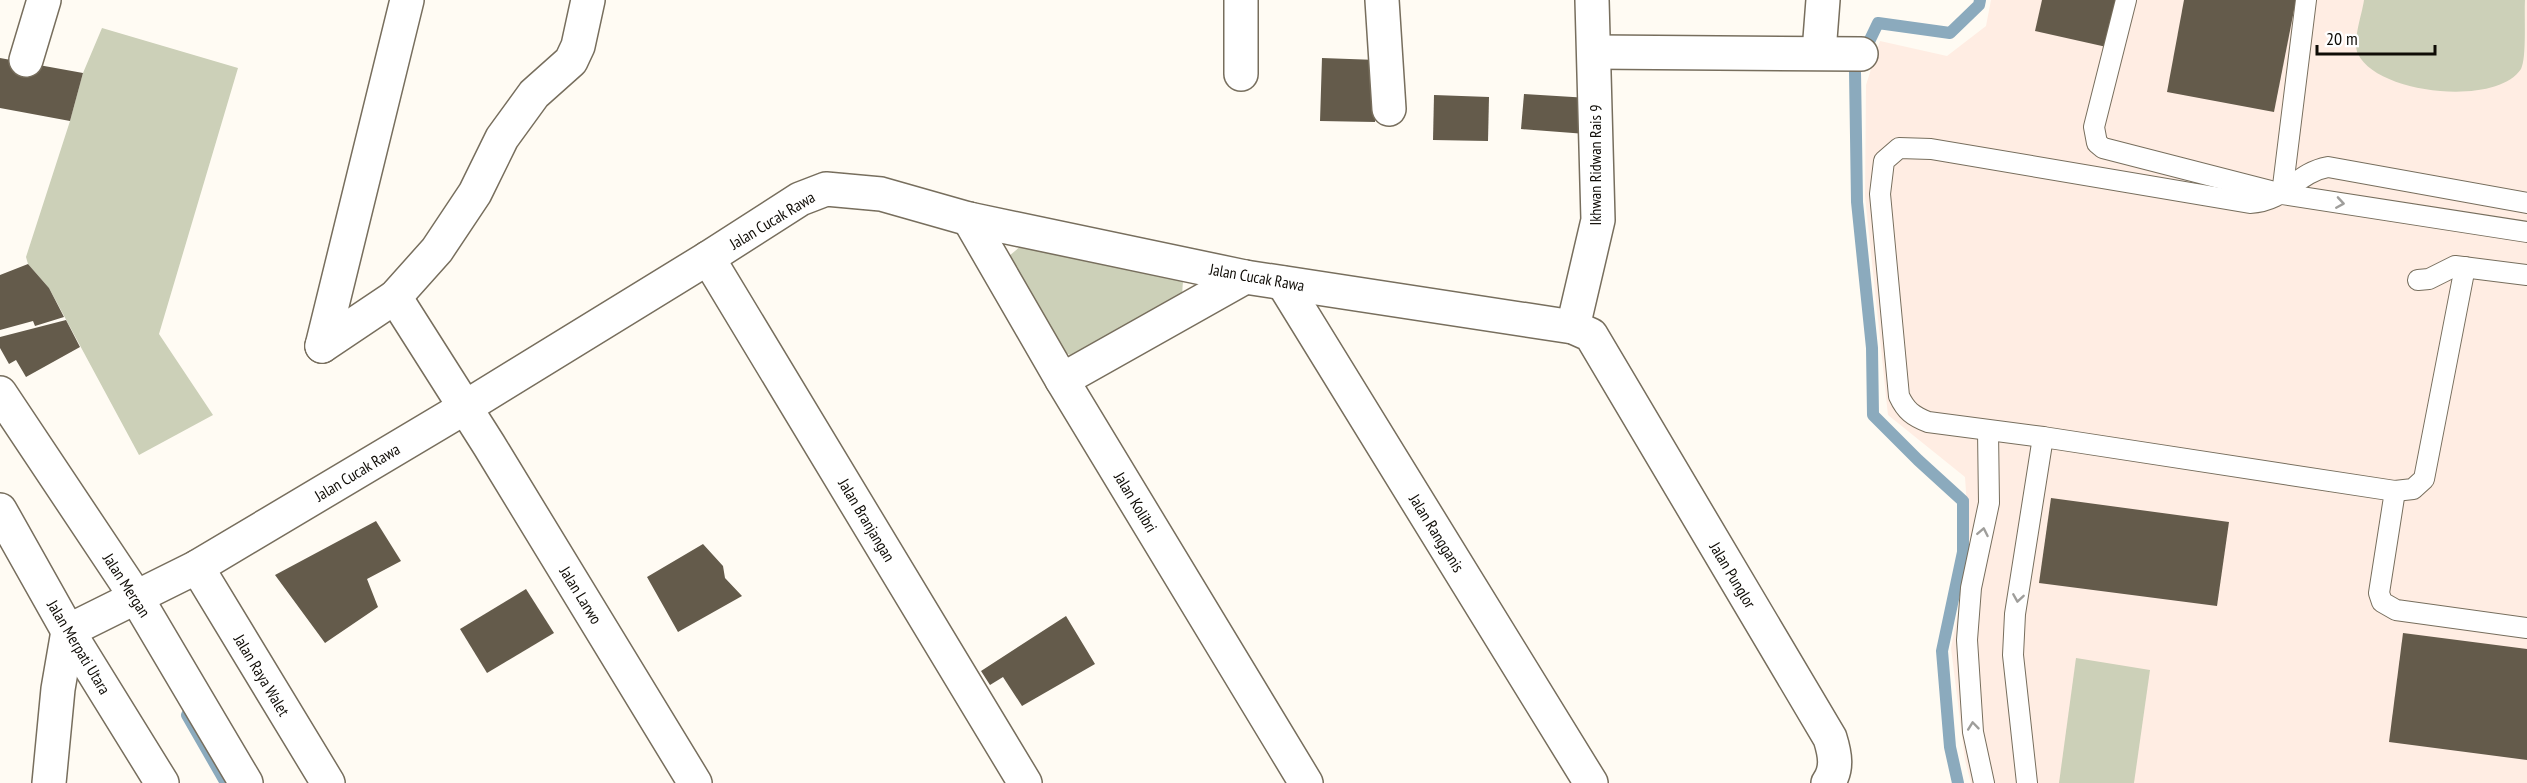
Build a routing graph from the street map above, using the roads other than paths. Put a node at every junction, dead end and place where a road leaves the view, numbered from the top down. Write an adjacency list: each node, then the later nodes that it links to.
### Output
1 (44, 0): 13 (street)
2 (407, 0): 26 (street)
3 (588, 0): 26 (street)
4 (1241, 0): 14 (street)
5 (1382, 0): 15 (street)
6 (1592, 0): 10 (street, Ikhwan Ridwan Rais 9)
7 (1823, 0): 11 (street)
8 (2126, 0): 16 (lane)
9 (2306, 0): 16 (lane)
10 (1594, 52): 11 (street); 27 (street, Ikhwan Ridwan Rais 9)
11 (1819, 52): 12 (street)
12 (1861, 54)
13 (26, 60)
14 (1241, 74)
15 (1389, 109)
16 (2282, 194): 17 (lane); 19 (lane, one-way to 19); 32 (lane)
17 (2527, 203)
18 (969, 219): 20 (street, Jalan Cucak Rawa); 23 (street, Jalan Cucak Rawa); 29 (street, Jalan Kolibri)
19 (2527, 232)
20 (708, 258): 31 (street, Jalan Cucak Rawa); 45 (street, Jalan Branjangan)
21 (2465, 267): 22 (lane); 24 (lane); 34 (lane)
22 (2527, 275)
23 (1245, 277): 25 (street, Jalan Cucak Rawa); 29 (street)
24 (2418, 280)
25 (1283, 283): 27 (street, Jalan Cucak Rawa); 47 (street, Jalan Rangganis)
26 (396, 297): 31 (street, Jalan Larwo)
27 (1573, 327): 28 (street, Jalan Cucak Rawa)
28 (1611, 370): 48 (street, Jalan Punglor)
29 (1062, 380): 46 (street, Jalan Kolibri)
30 (0, 393): 37 (street, Jalan Mergan)
31 (464, 408): 36 (street, Jalan Cucak Rawa); 44 (street, Jalan Larwo)
32 (1988, 431): 33 (lane); 49 (lane, one-way to 32)
33 (2043, 436): 34 (lane); 50 (lane, one-way to 50)
34 (2395, 491): 38 (lane)
35 (0, 510): 39 (street, Jalan Merpati Utara)
36 (197, 567): 37 (street, Jalan Cucak Rawa); 43 (street, Jalan Raya Walet)
37 (136, 597): 39 (street, Jalan Cucak Rawa); 42 (street, Jalan Mergan)
38 (2527, 628)
39 (68, 631): 40 (street); 41 (street, Jalan Merpati Utara)
40 (49, 783)
41 (162, 783)
42 (246, 783)
43 (328, 783)
44 (695, 783)
45 (1025, 783)
46 (1306, 783)
47 (1591, 783)
48 (1828, 783)
49 (1984, 783)
50 (2026, 783)

